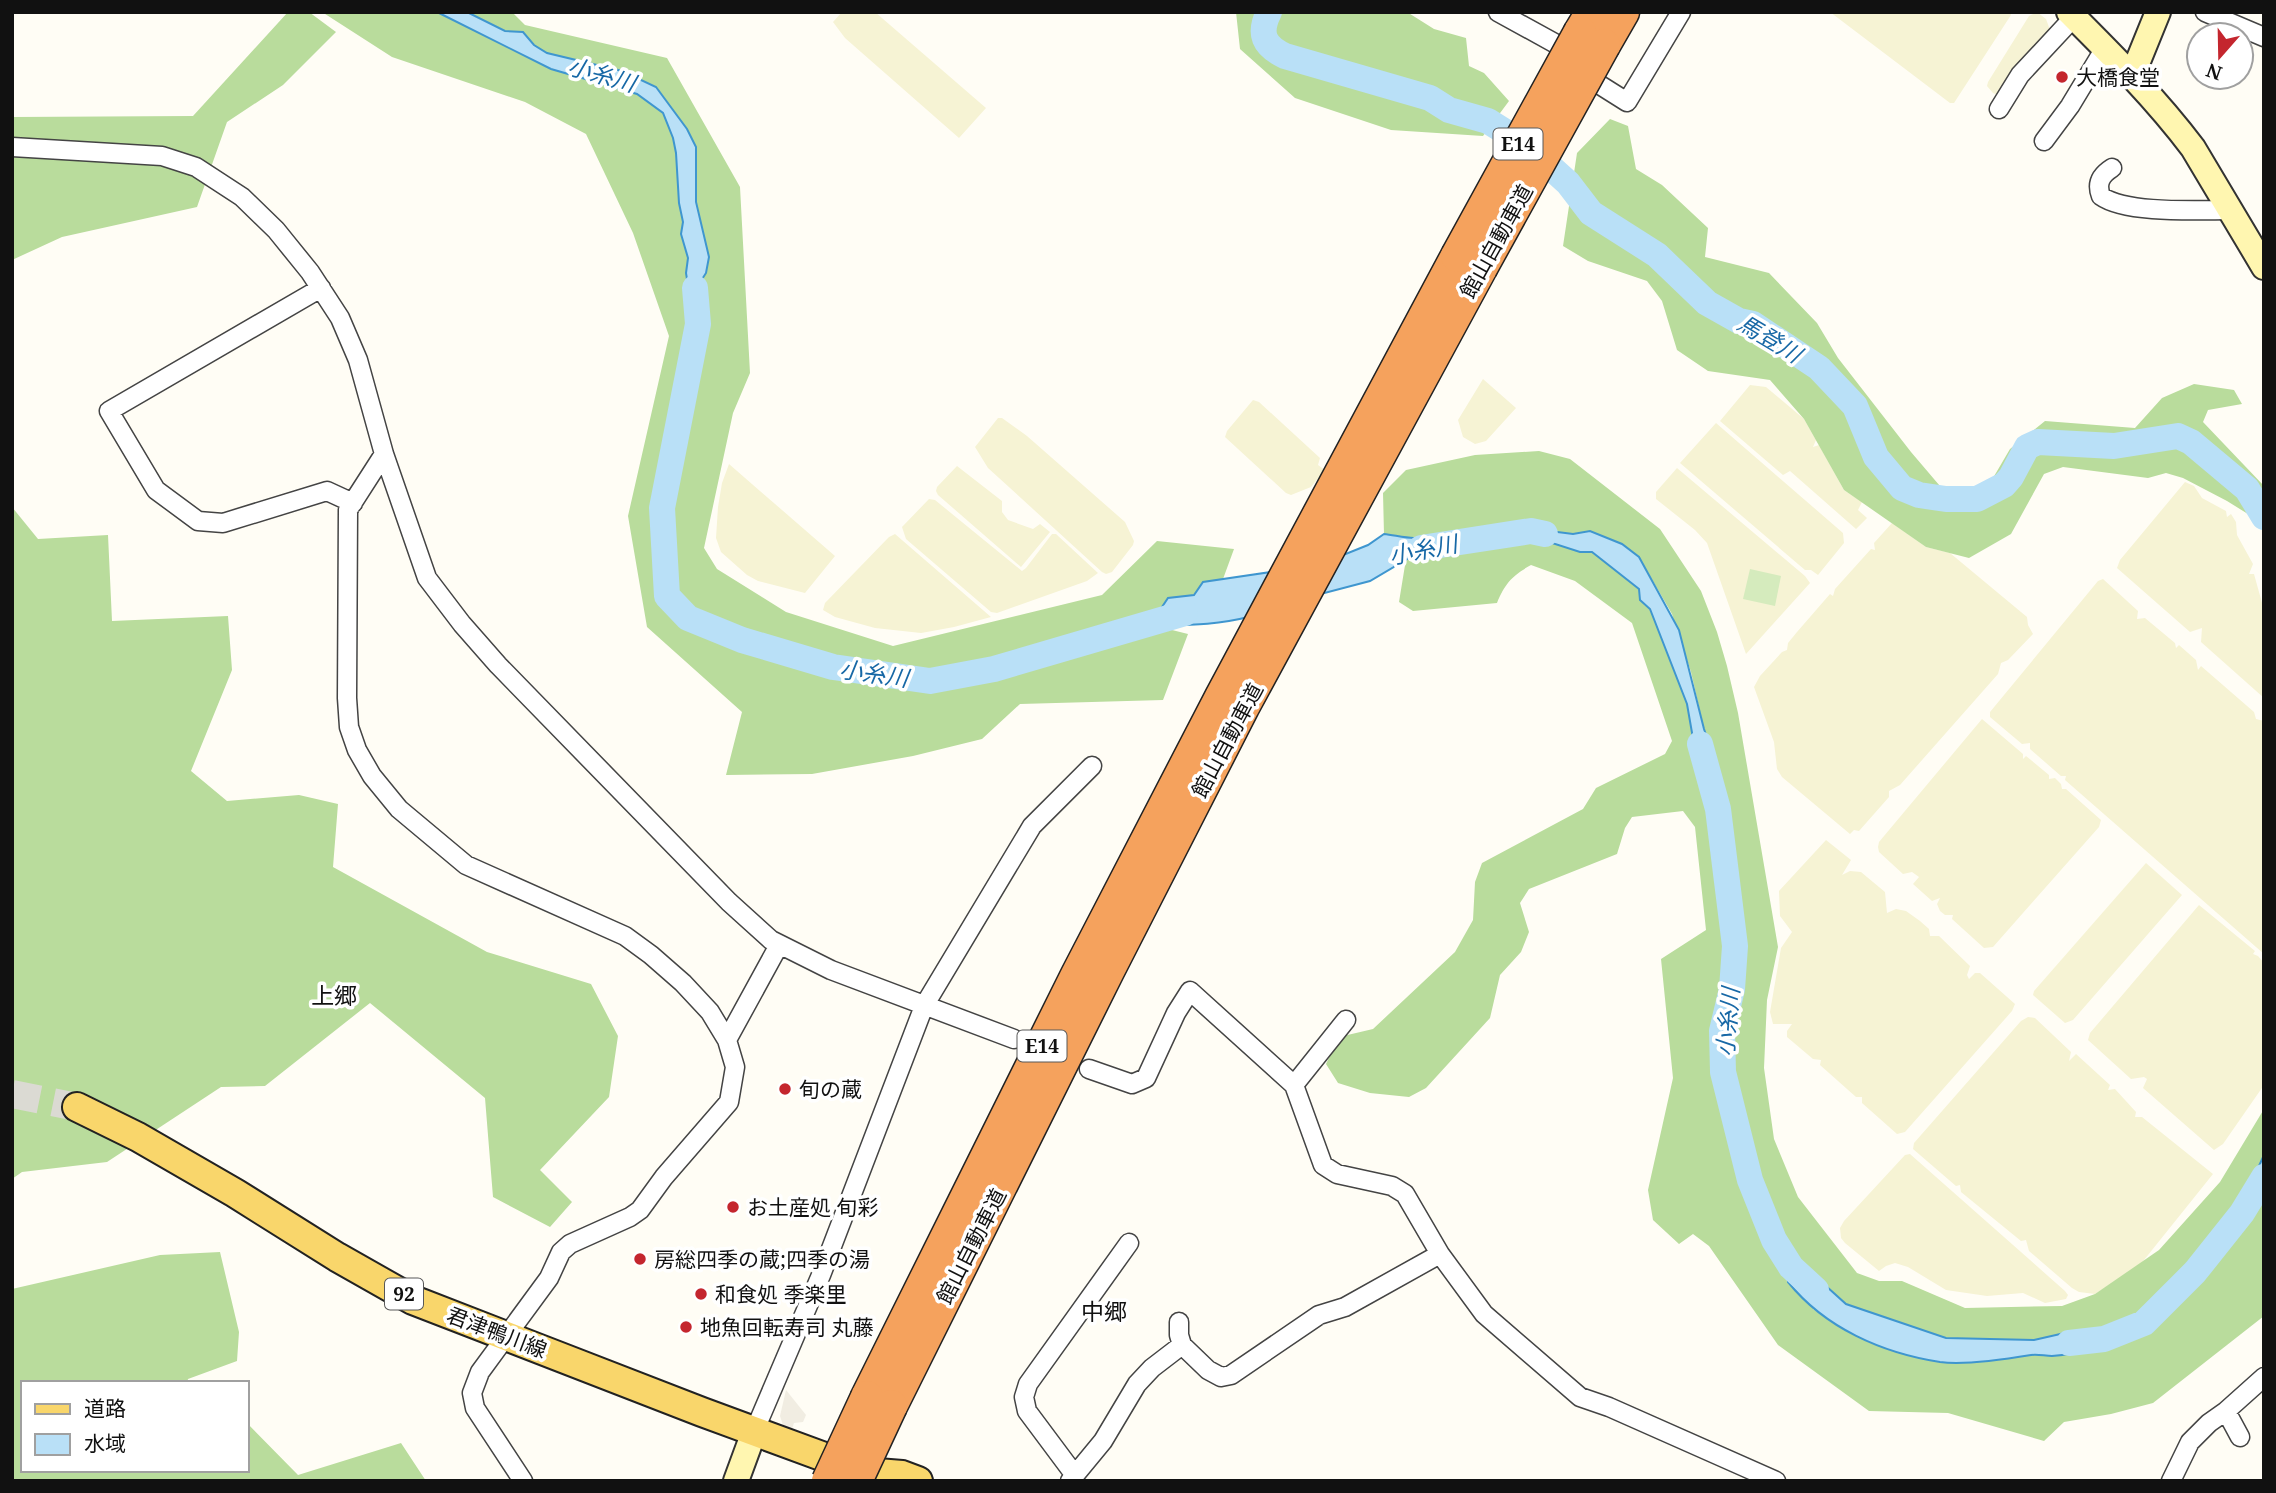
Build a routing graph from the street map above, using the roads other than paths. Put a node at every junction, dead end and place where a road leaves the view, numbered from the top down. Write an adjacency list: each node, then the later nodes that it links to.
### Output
1 (1498, 12): 7 (street)
2 (1623, 12): 7 (highway, 館山自動車道 / E14)
3 (1681, 12): 11 (street)
4 (2158, 12): 10 (main road)
5 (2205, 12): 8 (street)
6 (2072, 15): 9 (main road); 12 (street)
7 (1584, 34): 21 (highway, 館山自動車道 / E14, bridge)
8 (2264, 37)
9 (2105, 48): 10 (main road); 13 (street)
10 (2132, 76): 16 (main road)
11 (1600, 85)
12 (1998, 110)
13 (2044, 141)
14 (12, 146): 18 (street)
15 (2112, 168): 16 (street)
16 (2230, 210): 17 (main road)
17 (2263, 264)
18 (321, 288): 19 (street); 20 (street)
19 (384, 454): 20 (street); 23 (street)
20 (353, 503): 27 (street)
21 (1232, 702): 37 (highway, 館山自動車道 / E14); 37 (highway, 館山自動車道 / E14)
22 (1092, 766): 24 (street)
23 (779, 945): 24 (street); 27 (street)
24 (924, 1006): 26 (street); 39 (street)
25 (1346, 1020): 29 (street)
26 (1014, 1039)
27 (727, 1040): 34 (street)
28 (1088, 1069): 29 (street)
29 (1294, 1085): 32 (street)
30 (77, 1107): 34 (main road, 君津鴨川線 / 92)
31 (1129, 1243): 41 (street)
32 (1440, 1254): 35 (street); 47 (street)
33 (1179, 1322): 35 (street)
34 (505, 1335): 39 (main road, 君津鴨川線 / 92); 43 (street)
35 (1182, 1345): 41 (street)
36 (2264, 1377): 38 (street)
37 (888, 1405): 42 (highway); 45 (highway, 館山自動車道 / E14, bridge)
38 (2226, 1411): 40 (street); 48 (street)
39 (754, 1432): 42 (main road, 君津鴨川線 / 92); 44 (main road)
40 (2240, 1437)
41 (1072, 1477)
42 (869, 1479): 46 (main road, 君津鴨川線 / 92)
43 (523, 1481)
44 (736, 1481)
45 (828, 1481)
46 (918, 1481)
47 (1776, 1481)
48 (2171, 1481)

